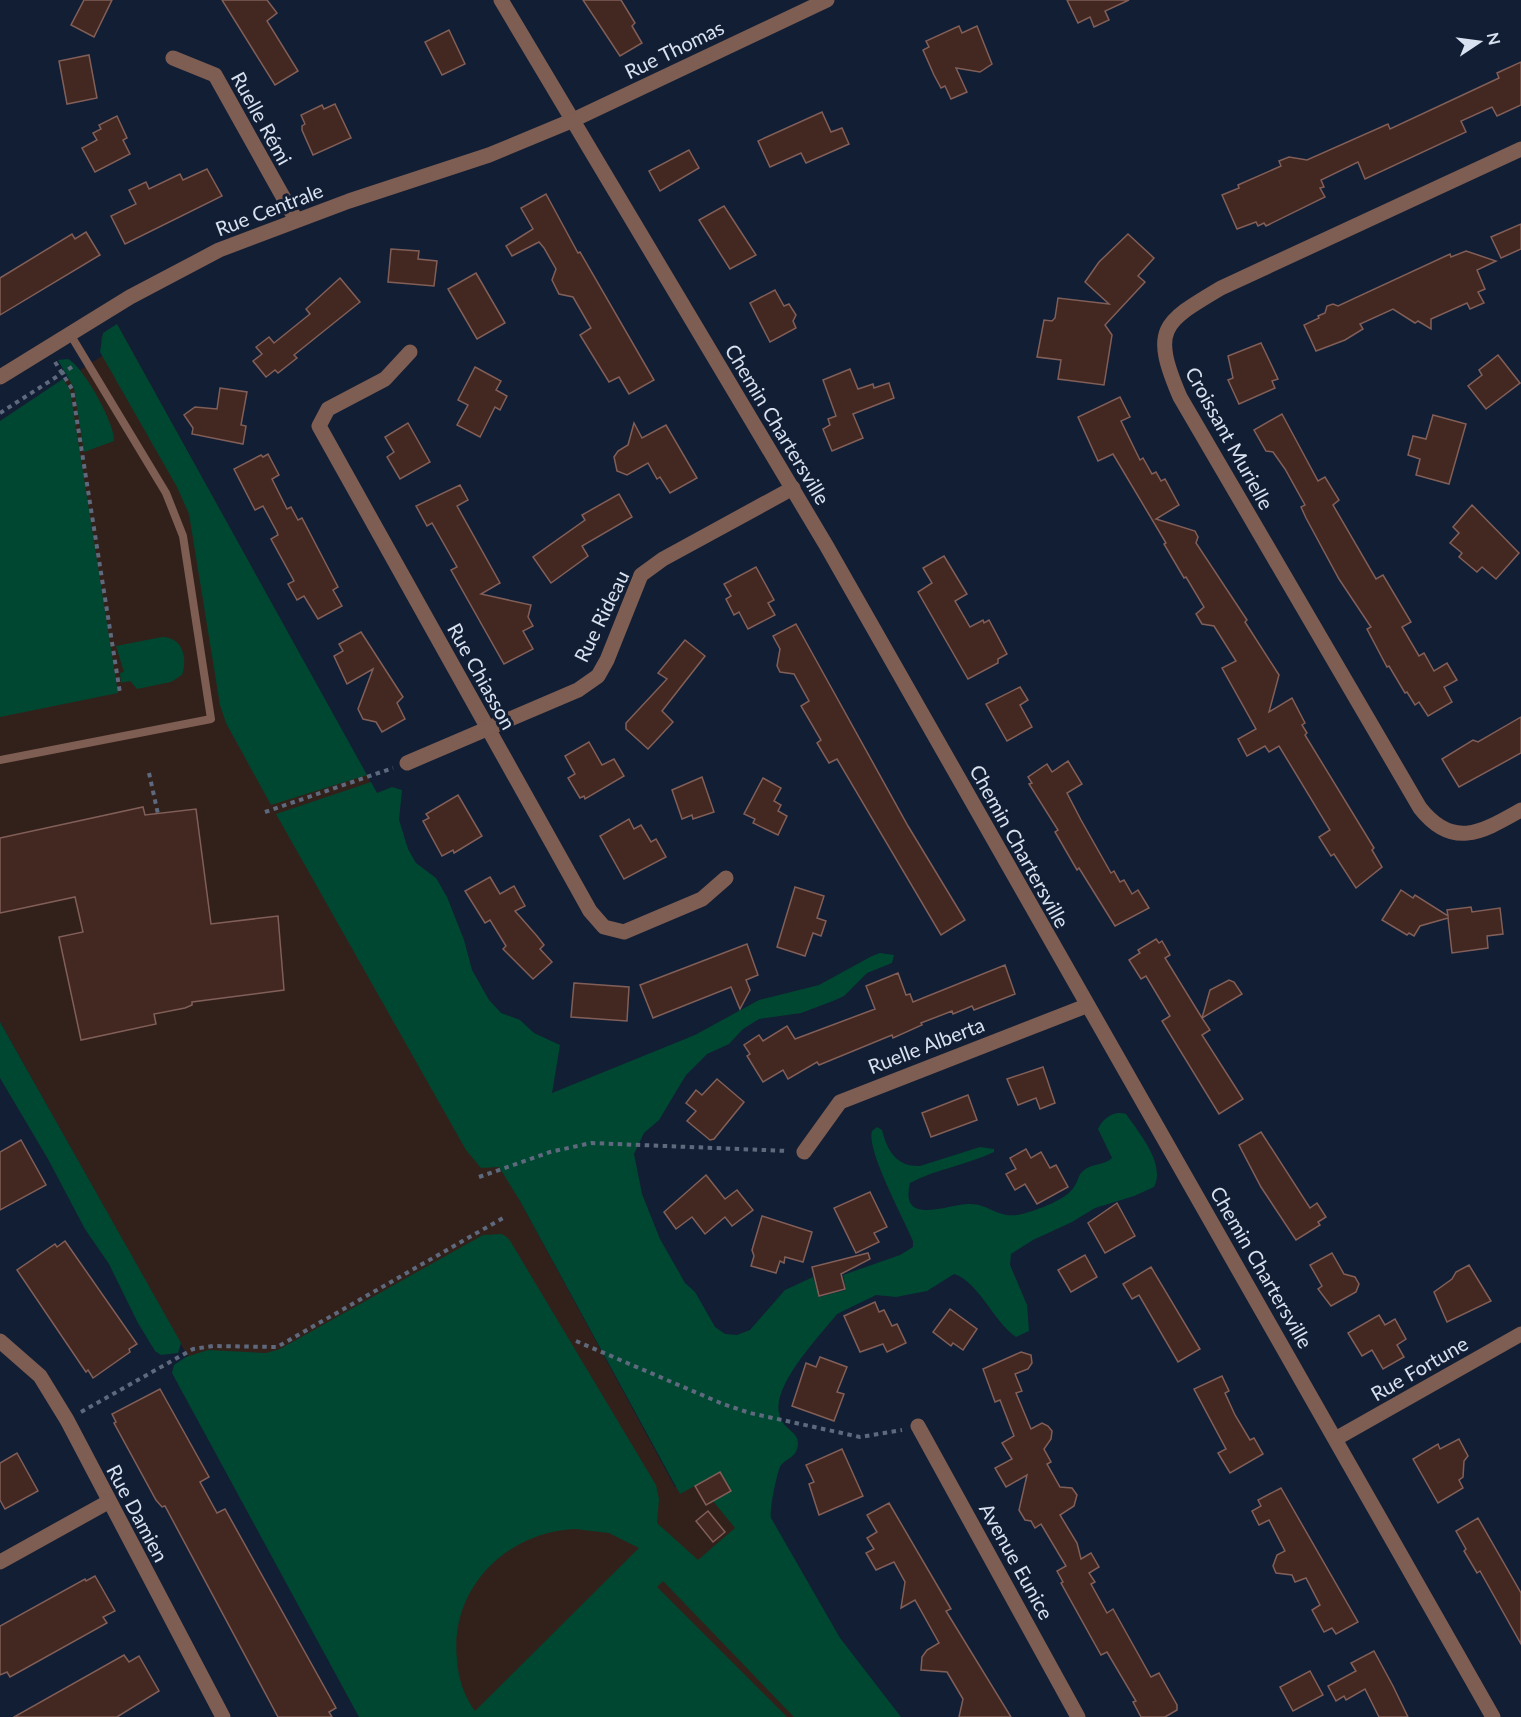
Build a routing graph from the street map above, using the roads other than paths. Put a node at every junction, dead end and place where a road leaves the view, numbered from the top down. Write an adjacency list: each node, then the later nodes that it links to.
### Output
1 (501, 0): 4 (street, Chemin Chartersville)
2 (820, 1): 4 (street, Rue Thomas)
3 (173, 58): 6 (street, Ruelle Rémi)
4 (572, 121): 6 (street, Rue Centrale); 10 (street, Chemin Chartersville)
5 (1521, 149): 14 (street, Croissant Murielle)
6 (296, 220): 7 (street, Rue Centrale)
7 (70, 334): 9 (street, Rue Centrale); 12 (lane)
8 (410, 352): 11 (street, Rue Chiasson)
9 (0, 377)
10 (793, 488): 11 (street, Rue Rideau); 16 (street, Chemin Chartersville)
11 (488, 729): 13 (street, Rue Rideau); 15 (street, Rue Chiasson)
12 (0, 760)
13 (407, 762)
14 (1521, 810)
15 (726, 878)
16 (1086, 1006): 17 (street, Ruelle Alberta); 21 (street, Chemin Chartersville)
17 (804, 1152)
18 (1521, 1334): 21 (street, Rue Fortune)
19 (0, 1341): 22 (street, Rue Damien)
20 (918, 1426): 25 (street, Avenue Eunice)
21 (1337, 1438): 26 (street, Chemin Chartersville)
22 (108, 1502): 23 (street); 24 (street, Rue Damien)
23 (0, 1563)
24 (219, 1716)
25 (1078, 1717)
26 (1493, 1717)

